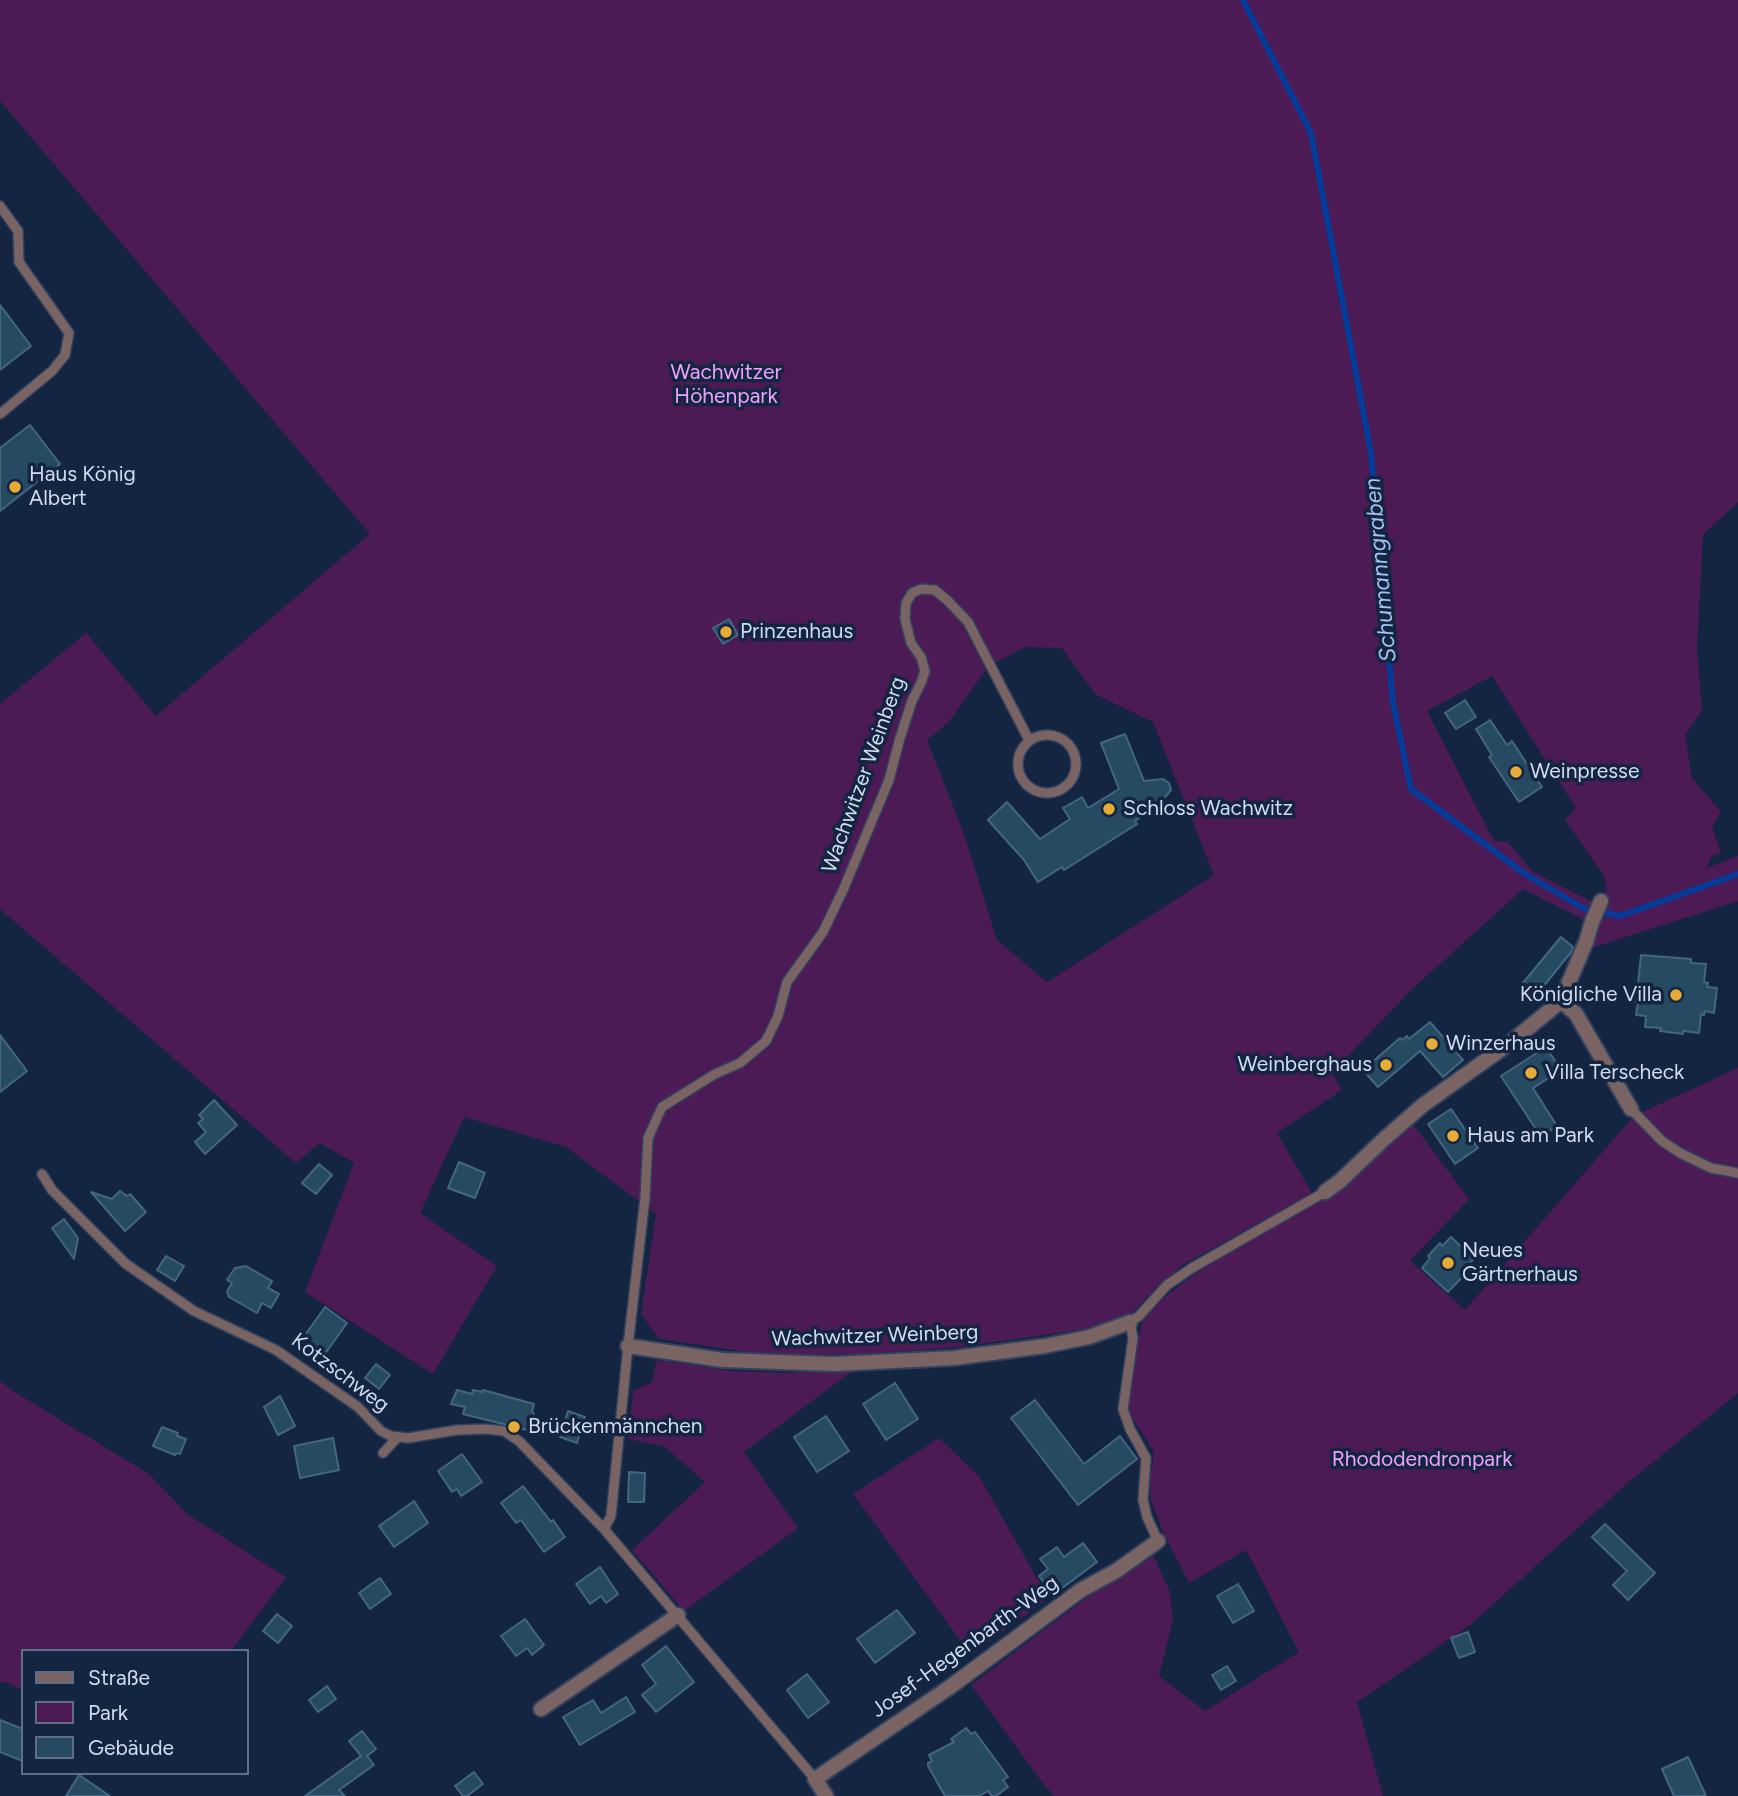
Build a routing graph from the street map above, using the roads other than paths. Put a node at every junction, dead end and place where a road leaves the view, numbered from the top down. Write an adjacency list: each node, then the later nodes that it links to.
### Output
1 (0, 206): 2 (lane)
2 (0, 414)
3 (1029, 740): 3 (lane); 11 (lane, Wachwitzer Weinberg)
4 (1601, 901): 5 (street)
5 (1561, 1001): 6 (street); 9 (street, Wachwitzer Weinberg)
6 (1631, 1109): 7 (lane)
7 (1738, 1173)
8 (42, 1174): 12 (lane, Kotzschweg)
9 (1325, 1192): 10 (lane, Wachwitzer Weinberg)
10 (1130, 1322): 11 (street, Wachwitzer Weinberg); 15 (lane)
11 (628, 1346): 14 (lane)
12 (398, 1437): 13 (lane); 14 (lane, Kotzschweg)
13 (383, 1453)
14 (604, 1529): 16 (lane, Kotzschweg)
15 (1158, 1541): 18 (street, Josef-Hegenbarth-Weg)
16 (678, 1615): 17 (street); 18 (lane, Kotzschweg)
17 (541, 1709)
18 (815, 1779): 19 (street)
19 (826, 1796)

